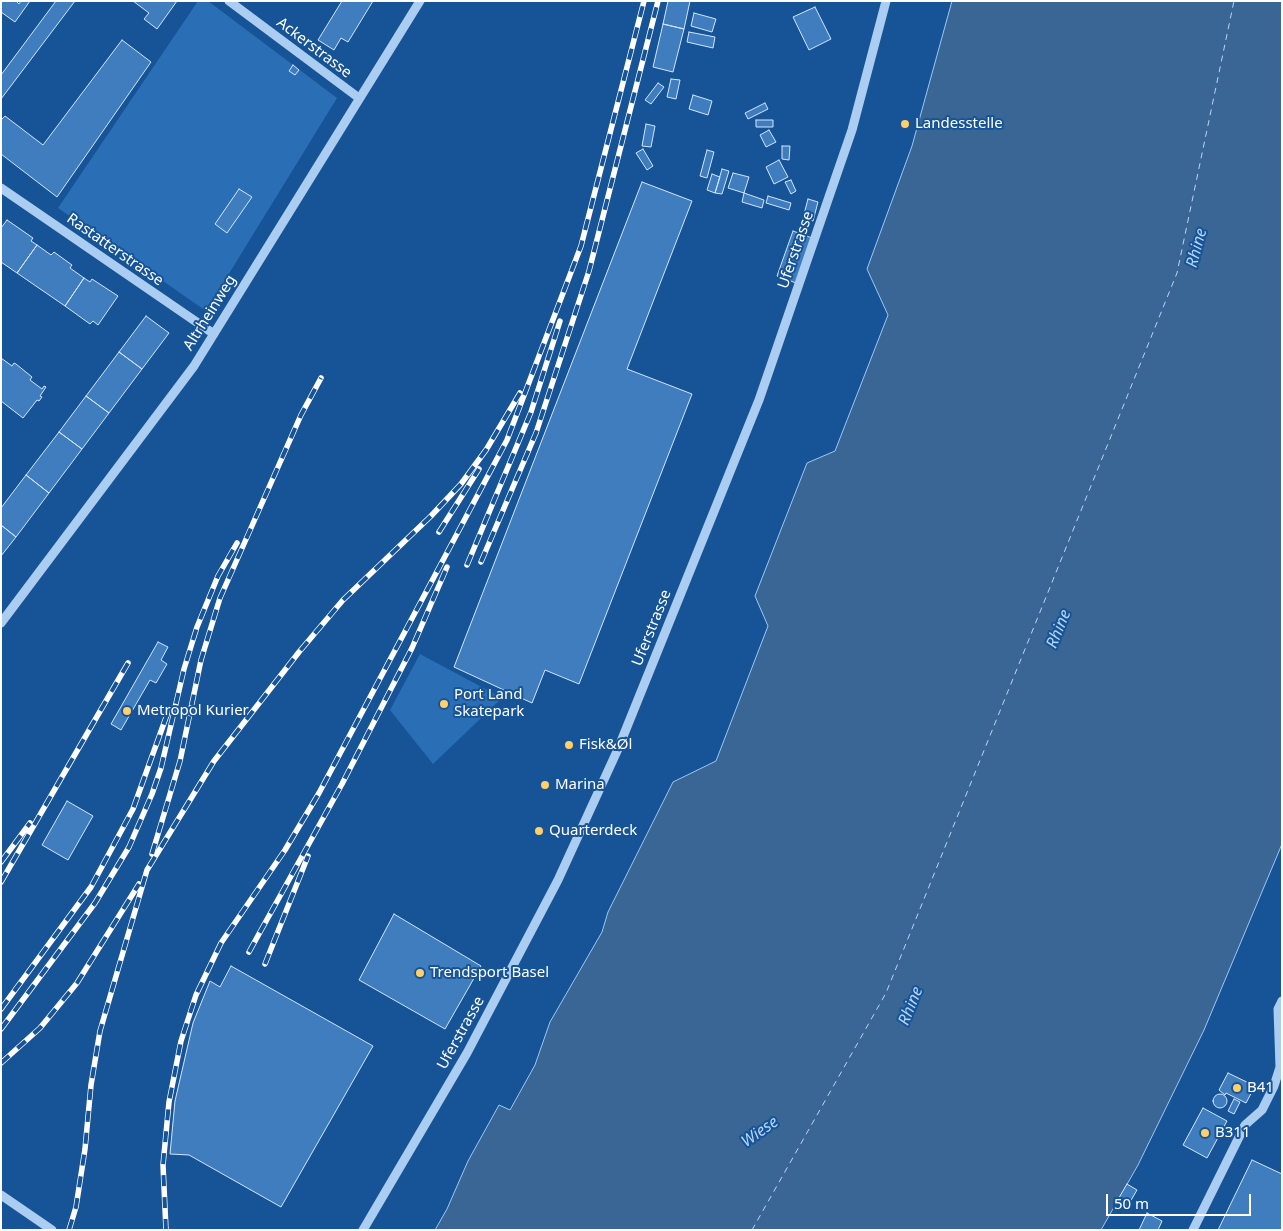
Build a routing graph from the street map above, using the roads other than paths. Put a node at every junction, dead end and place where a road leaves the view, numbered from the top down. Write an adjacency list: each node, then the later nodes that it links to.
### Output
1 (229, 1): 4 (street, Ackerstrasse)
2 (420, 1): 4 (street, Altrheinweg)
3 (886, 1): 12 (street, Uferstrasse)
4 (359, 98): 6 (street, Altrheinweg)
5 (1, 188): 6 (street, Rastatterstrasse)
6 (214, 334): 7 (street, Altrheinweg)
7 (1, 623)
8 (1282, 1001): 9 (street)
9 (1278, 1088): 13 (street)
10 (1, 1195): 11 (street)
11 (52, 1230)
12 (363, 1230)
13 (1193, 1230)

